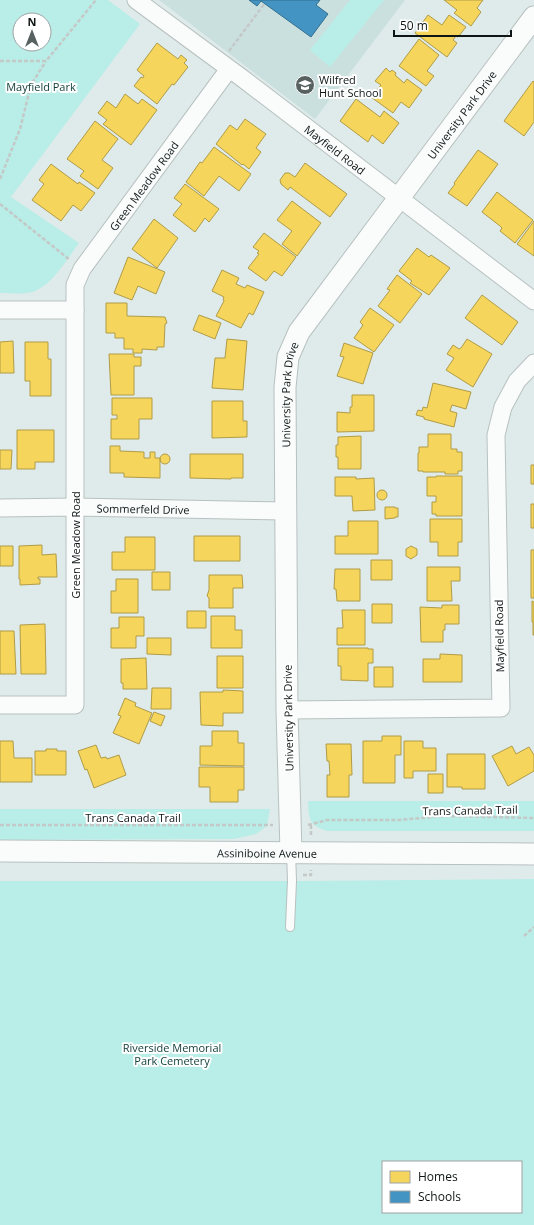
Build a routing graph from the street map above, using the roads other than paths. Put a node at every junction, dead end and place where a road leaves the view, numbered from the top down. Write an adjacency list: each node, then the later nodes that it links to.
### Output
1 (136, 0): 3 (street, Mayfield Road)
2 (532, 26): 4 (street, University Park Drive)
3 (228, 60): 4 (street, Mayfield Road); 7 (street, Green Meadow Road)
4 (398, 197): 5 (street, Mayfield Road); 11 (street, University Park Drive)
5 (534, 301)
6 (0, 310): 7 (street)
7 (75, 310): 9 (street, Green Meadow Road)
8 (534, 363): 13 (street, Mayfield Road)
9 (75, 507): 10 (street, Sommerfeld Drive); 11 (street, Sommerfeld Drive); 12 (street, Green Meadow Road)
10 (0, 508)
11 (286, 510): 13 (street, University Park Drive)
12 (0, 705)
13 (287, 710): 15 (street, University Park Drive)
14 (0, 851): 15 (street, Assiniboine Avenue)
15 (291, 852): 16 (street, Assiniboine Avenue); 17 (lane)
16 (534, 854)
17 (290, 927)

